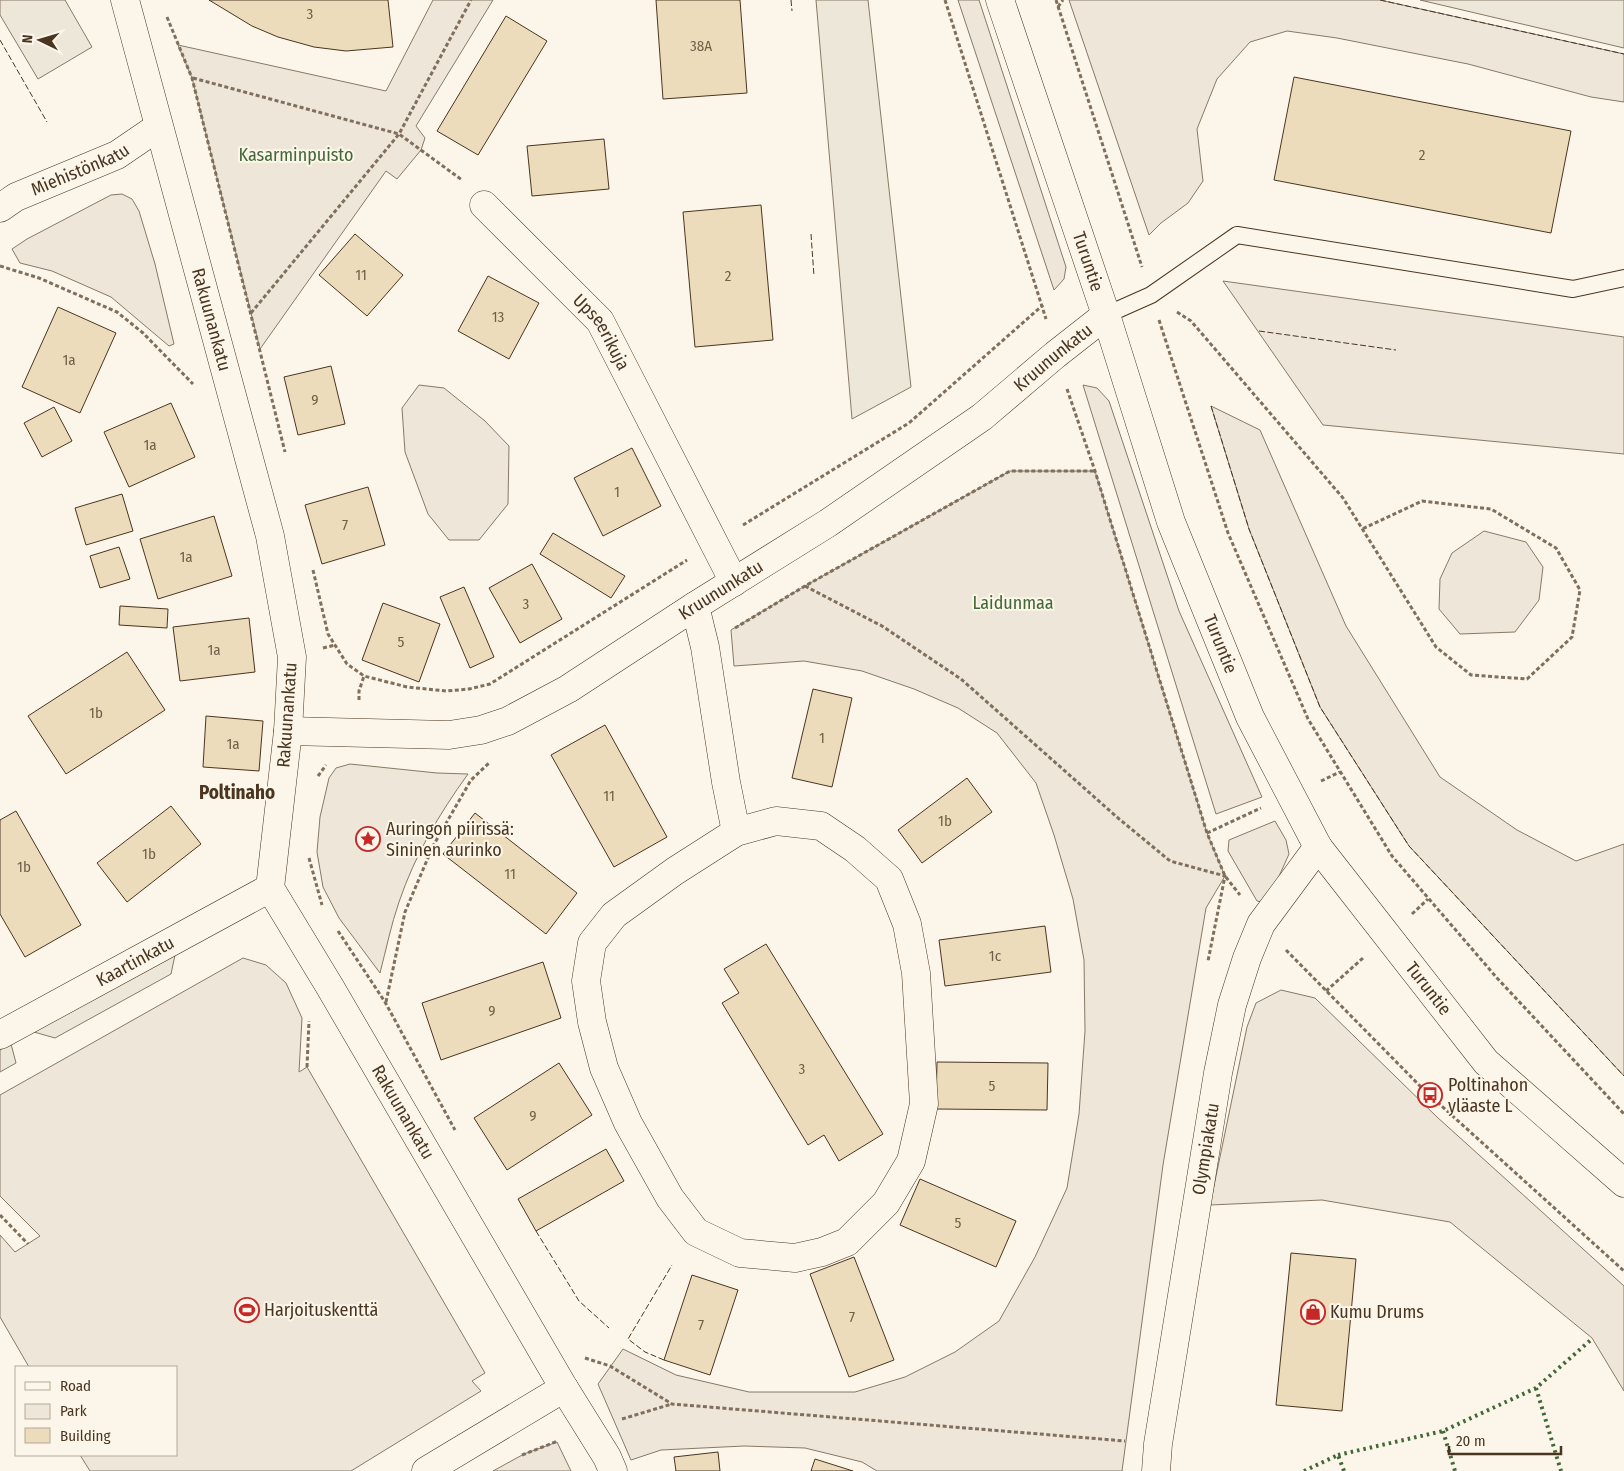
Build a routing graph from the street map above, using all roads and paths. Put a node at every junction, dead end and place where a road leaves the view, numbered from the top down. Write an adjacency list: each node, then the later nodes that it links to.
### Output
1 (125, 0): 9 (street, Rakuunankatu)
2 (472, 0): 10 (path)
3 (1000, 0): 18 (street, Turuntie)
4 (1056, 0): 6 (path)
5 (1063, 0): 6 (path)
6 (1058, 7): 15 (path)
7 (164, 9): 8 (path)
8 (192, 78): 10 (path); 17 (path)
9 (158, 127): 12 (street, Miehistönkatu); 28 (street, Rakuunankatu)
10 (399, 134): 11 (path); 17 (path)
11 (484, 205): 22 (street, Upseerikuja)
12 (0, 208)
13 (0, 266): 19 (path)
14 (1624, 278): 15 (lane)
15 (1151, 295): 18 (lane); 21 (path); 43 (path)
16 (1043, 305): 22 (path)
17 (251, 313): 20 (path)
18 (1106, 315): 24 (street, Kruununkatu); 34 (street, Turuntie)
19 (197, 388)
20 (285, 454)
21 (1362, 529): 21 (path)
22 (715, 542): 24 (street, Upseerikuja); 27 (path)
23 (312, 568): 27 (path)
24 (734, 582): 26 (street, Kruununkatu)
25 (805, 586): 36 (path)
26 (695, 606): 29 (street, Kruununkatu); 32 (street)
27 (364, 676): 29 (path)
28 (288, 730): 29 (street, Kruununkatu); 37 (street, Rakuunankatu)
29 (357, 732): 30 (path)
30 (315, 780)
31 (1264, 806): 33 (path)
32 (736, 832): 32 (street)
33 (1207, 832)
34 (1318, 847): 45 (street, Turuntie); 52 (street, Olympiakatu)
35 (308, 856): 38 (path)
36 (1225, 876)
37 (270, 888): 41 (street, Kaartinkatu); 49 (street, Rakuunankatu)
38 (323, 908)
39 (336, 928): 44 (path)
40 (310, 1016): 42 (path)
41 (0, 1035)
42 (307, 1067)
43 (1624, 1114)
44 (457, 1134)
45 (1624, 1183)
46 (0, 1215): 47 (path)
47 (28, 1244)
48 (584, 1365): 50 (path)
49 (564, 1388): 51 (street, Rakuunankatu); 54 (street)
50 (672, 1404): 51 (path); 52 (path)
51 (589, 1427): 53 (path); 55 (street, Rakuunankatu)
52 (1158, 1444): 56 (street, Olympiakatu)
53 (516, 1458)
54 (426, 1471)
55 (613, 1471)
56 (1156, 1471)

